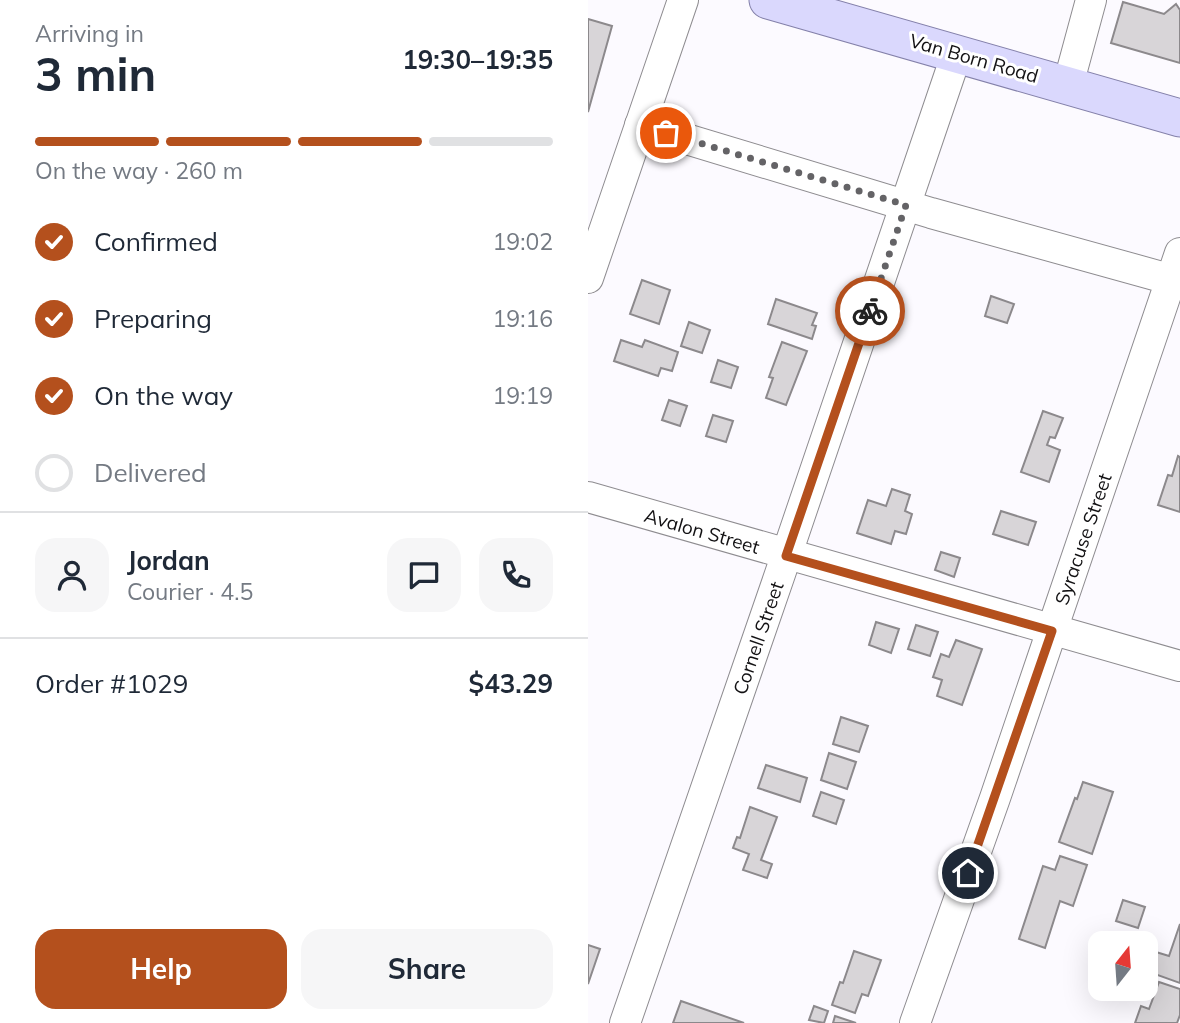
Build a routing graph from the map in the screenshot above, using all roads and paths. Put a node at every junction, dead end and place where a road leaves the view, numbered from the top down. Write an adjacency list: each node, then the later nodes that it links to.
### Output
1 (683, 0): 8 (street)
2 (768, 0): 4 (main road, Van Born Road)
3 (1091, 0): 6 (street)
4 (811, 6): 5 (main road, Van Born Road)
5 (957, 53): 6 (main road, Van Born Road); 9 (street, Cornell Street)
6 (1068, 85): 7 (main road, Van Born Road)
7 (1180, 118)
8 (640, 125): 9 (street); 11 (street)
9 (906, 205): 10 (street); 13 (street, Cornell Street)
10 (1177, 271): 14 (street, Syracuse Street)
11 (588, 278)
12 (588, 497): 13 (street, Avalon Street)
13 (786, 556): 14 (street, Avalon Street); 16 (street, Cornell Street)
14 (1052, 631): 15 (street, Avalon Street); 17 (street, Syracuse Street)
15 (1180, 666)
16 (625, 1023)
17 (915, 1023)

